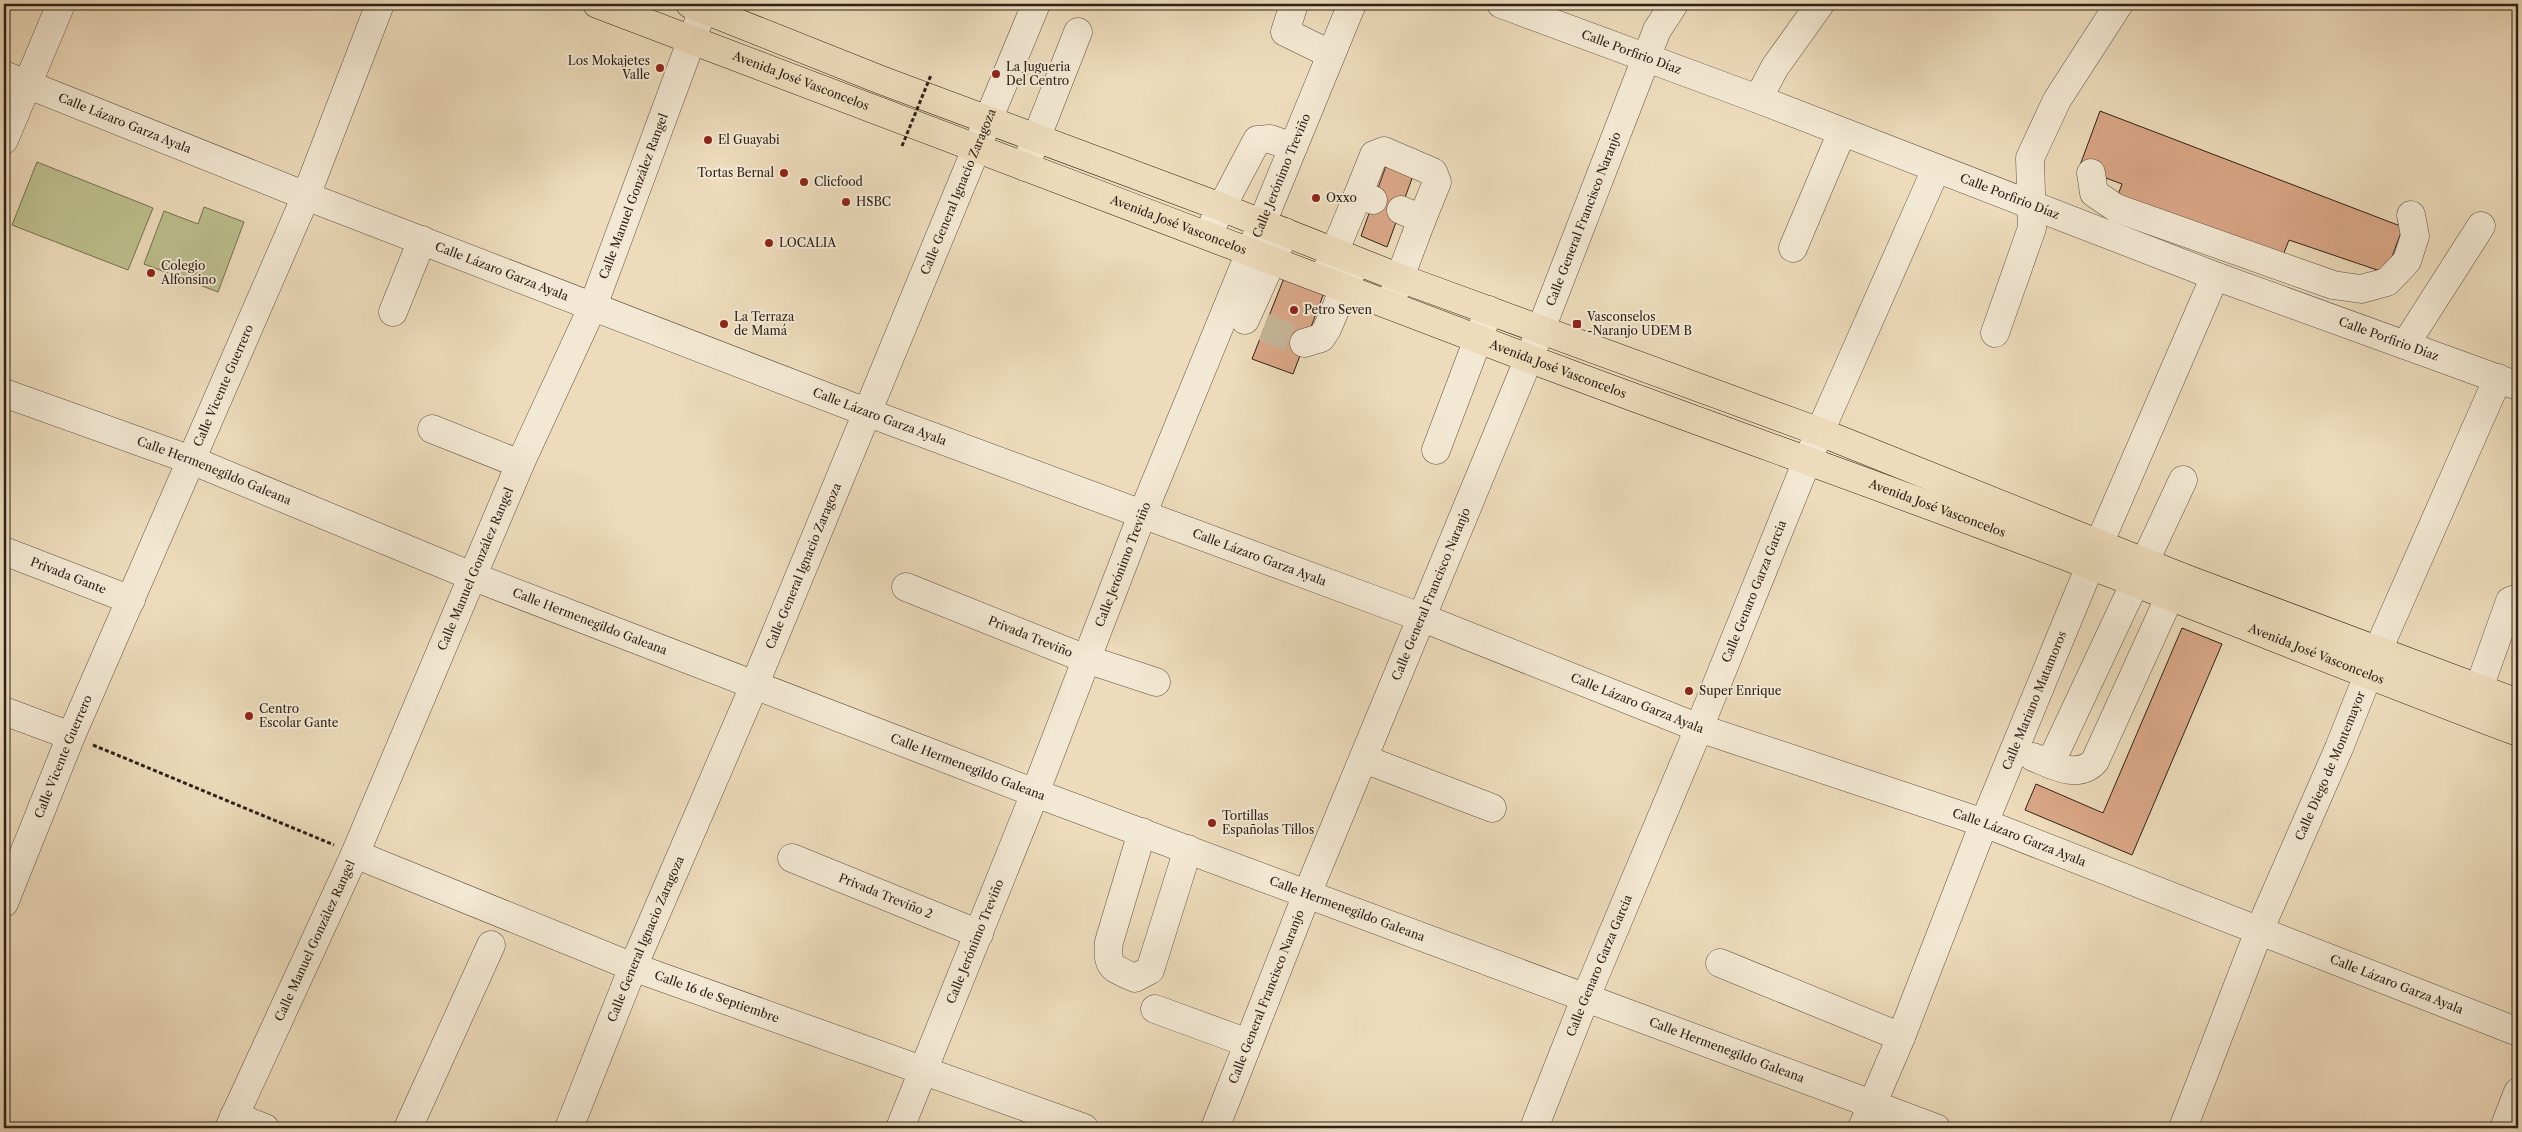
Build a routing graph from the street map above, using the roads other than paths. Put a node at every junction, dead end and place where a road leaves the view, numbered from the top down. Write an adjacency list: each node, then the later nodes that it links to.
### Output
1 (61, 4): 16 (street)
2 (380, 4): 27 (street, Calle Vicente Guerrero)
3 (597, 4): 13 (main road, Avenida José Vasconcelos)
4 (1036, 4): 18 (street, Calle General Ignacio Zaragoza)
5 (1294, 4): 14 (street)
6 (1352, 4): 14 (street, Calle Jerónimo Treviño)
7 (1501, 4): 15 (street, Calle Porfirio Díaz)
8 (1674, 4): 15 (street, Calle General Francisco Naranjo)
9 (1820, 4): 17 (street)
10 (2119, 4): 28 (street)
11 (700, 5): 13 (street, Calle Manuel González Rangel); 18 (main road, Avenida José Vasconcelos)
12 (1078, 32): 20 (street)
13 (693, 40): 23 (main road, Avenida José Vasconcelos); 45 (street, Calle Manuel González Rangel)
14 (1330, 54): 22 (street, Calle Jerónimo Treviño)
15 (1647, 58): 17 (street, Calle Porfirio Díaz); 49 (street, Calle General Francisco Naranjo)
16 (15, 80): 21 (street); 27 (street, Calle Lázaro Garza Ayala)
17 (1758, 99): 19 (street, Calle Porfirio Díaz)
18 (989, 119): 20 (main road, Avenida José Vasconcelos); 23 (street, Calle General Ignacio Zaragoza)
19 (1842, 132): 25 (street, Calle Porfirio Díaz); 37 (street)
20 (1037, 137): 24 (street); 29 (main road, Avenida José Vasconcelos)
21 (4, 140)
22 (1294, 147): 29 (street); 33 (street, Calle Jerónimo Treviño)
23 (977, 150): 24 (main road, Avenida José Vasconcelos); 57 (street, Calle General Ignacio Zaragoza)
24 (1025, 167): 34 (main road, Avenida José Vasconcelos)
25 (1936, 169): 28 (street, Calle Porfirio Díaz); 59 (street, Calle Genaro Garza Garcia)
26 (2091, 173): 31 (street)
27 (306, 196): 35 (street, Calle Lázaro Garza Ayala); 61 (street, Calle Vicente Guerrero)
28 (2032, 206): 36 (street, Calle Porfirio Díaz); 50 (street)
29 (1221, 207): 33 (main road, Avenida José Vasconcelos); 34 (street)
30 (2411, 215): 43 (street)
31 (2141, 218): 36 (street); 43 (street)
32 (2481, 226): 53 (street)
33 (1273, 227): 38 (street, Calle Jerónimo Treviño); 39 (main road, Avenida José Vasconcelos)
34 (1207, 235): 38 (main road, Avenida José Vasconcelos)
35 (422, 240): 45 (street, Calle Lázaro Garza Ayala); 47 (street)
36 (2131, 243): 40 (street, Calle Porfirio Díaz)
37 (1793, 248)
38 (1261, 255): 42 (main road, Avenida José Vasconcelos); 65 (street, Calle Jerónimo Treviño)
39 (1345, 256): 41 (main road, Avenida José Vasconcelos); 41 (street); 42 (street)
40 (2216, 276): 48 (street, Calle Porfirio Díaz); 67 (street, Calle Mariano Matamoros)
41 (1400, 278): 44 (street); 46 (main road, Avenida José Vasconcelos)
42 (1334, 283): 44 (main road, Avenida José Vasconcelos); 52 (street)
43 (2333, 285): 48 (street)
44 (1390, 305): 51 (main road, Avenida José Vasconcelos)
45 (593, 306): 57 (street, Calle Lázaro Garza Ayala); 63 (street, Calle Manuel González Rangel)
46 (1489, 310): 49 (main road, Avenida José Vasconcelos); 51 (street)
47 (393, 312)
48 (2320, 315): 53 (street, Calle Porfirio Díaz)
49 (1541, 328): 54 (street, Calle General Francisco Naranjo); 59 (main road, Avenida José Vasconcelos)
50 (1995, 333)
51 (1479, 338): 54 (main road, Avenida José Vasconcelos); 60 (street)
52 (1304, 343)
53 (2405, 345): 55 (street, Calle Porfirio Díaz)
54 (1527, 358): 62 (main road, Avenida José Vasconcelos); 74 (street, Calle General Francisco Naranjo)
55 (2508, 382): 77 (street, Calle Diego de Montemayor)
56 (4, 392): 61 (street, Calle Hermenegildo Galeana)
57 (866, 412): 65 (street, Calle Lázaro Garza Ayala); 81 (street, Calle General Ignacio Zaragoza)
58 (432, 429): 63 (street)
59 (1820, 432): 62 (street, Calle Genaro Garza Garcia); 67 (main road, Avenida José Vasconcelos)
60 (1436, 450)
61 (191, 460): 69 (street, Calle Hermenegildo Galeana); 73 (street, Calle Vicente Guerrero)
62 (1807, 461): 67 (main road, Avenida José Vasconcelos); 85 (street, Calle Genaro Garza Garcia)
63 (520, 464): 69 (street, Calle Manuel González Rangel)
64 (2183, 480): 68 (street)
65 (1142, 515): 74 (street, Calle Lázaro Garza Ayala); 78 (street, Calle Jerónimo Treviño)
66 (4, 551): 73 (street, Privada Gante)
67 (2095, 555): 68 (main road, Avenida José Vasconcelos); 88 (street, Calle Mariano Matamoros)
68 (2140, 573): 71 (main road, Avenida José Vasconcelos); 75 (street)
69 (474, 577): 81 (street, Calle Hermenegildo Galeana); 96 (street, Calle Manuel González Rangel)
70 (906, 587): 78 (street, Privada Treviño)
71 (2175, 587): 76 (street); 77 (main road, Avenida José Vasconcelos); 79 (main road, Avenida José Vasconcelos)
72 (2514, 599): 82 (street)
73 (131, 600): 87 (street, Calle Vicente Guerrero)
74 (1422, 618): 85 (street, Calle Lázaro Garza Ayala); 89 (street, Calle General Francisco Naranjo)
75 (2113, 628): 76 (street); 90 (street)
76 (2149, 644): 90 (street)
77 (2378, 650): 79 (street, Calle Diego de Montemayor); 82 (main road, Avenida José Vasconcelos)
78 (1086, 659): 80 (street, Privada Treviño); 91 (street, Calle Jerónimo Treviño)
79 (2367, 676): 86 (main road, Avenida José Vasconcelos); 101 (street, Calle Diego de Montemayor)
80 (1156, 682)
81 (754, 686): 91 (street, Calle Hermenegildo Galeana); 105 (street, Calle General Ignacio Zaragoza)
82 (2479, 688): 83 (main road, Avenida José Vasconcelos)
83 (2518, 703)
84 (4, 710): 87 (street)
85 (1699, 728): 93 (street, Calle Lázaro Garza Ayala); 106 (street, Calle Genaro Garza Garcia)
86 (2518, 732)
87 (71, 736): 98 (street, Calle Vicente Guerrero)
88 (2016, 751): 90 (street); 93 (street, Calle Mariano Matamoros)
89 (1364, 758): 92 (street); 99 (street, Calle General Francisco Naranjo)
90 (2050, 764)
91 (1035, 794): 94 (street, Calle Hermenegildo Galeana); 102 (street, Calle Jerónimo Treviño)
92 (1492, 808)
93 (1984, 823): 101 (street, Calle Lázaro Garza Ayala); 109 (street, Calle Mariano Matamoros)
94 (1142, 832): 95 (street, Calle Hermenegildo Galeana); 95 (street)
95 (1188, 850): 99 (street, Calle Hermenegildo Galeana)
96 (355, 854): 105 (street, Calle 16 de Septiembre); 114 (street, Calle Manuel González Rangel)
97 (792, 858): 102 (street, Privada Treviño 2)
98 (11, 867): 100 (street, Calle Vicente Guerrero)
99 (1307, 894): 106 (street, Calle Hermenegildo Galeana); 110 (street, Calle General Francisco Naranjo)
100 (4, 903)
101 (2259, 931): 108 (street, Calle Lázaro Garza Ayala); 123 (street, Calle Diego de Montemayor)
102 (979, 934): 111 (street, Calle Jerónimo Treviño)
103 (492, 944): 116 (street)
104 (1720, 962): 109 (street)
105 (633, 967): 111 (street, Calle 16 de Septiembre); 117 (street, Calle General Ignacio Zaragoza)
106 (1584, 1000): 113 (street, Calle Hermenegildo Galeana); 121 (street, Calle Genaro Garza Garcia)
107 (1155, 1009): 110 (street)
108 (2518, 1032)
109 (1901, 1037): 113 (street, Calle Mariano Matamoros)
110 (1248, 1043): 120 (street, Calle General Francisco Naranjo)
111 (924, 1071): 118 (street, Calle Jerónimo Treviño); 119 (street, Calle 16 de Septiembre)
112 (2518, 1092): 124 (street)
113 (1867, 1117): 122 (street, Calle Hermenegildo Galeana)
114 (232, 1122): 115 (street)
115 (264, 1128)
116 (408, 1128)
117 (569, 1128)
118 (900, 1128)
119 (1084, 1128)
120 (1215, 1128)
121 (1534, 1128)
122 (1936, 1128)
123 (2183, 1128)
124 (2504, 1128)

